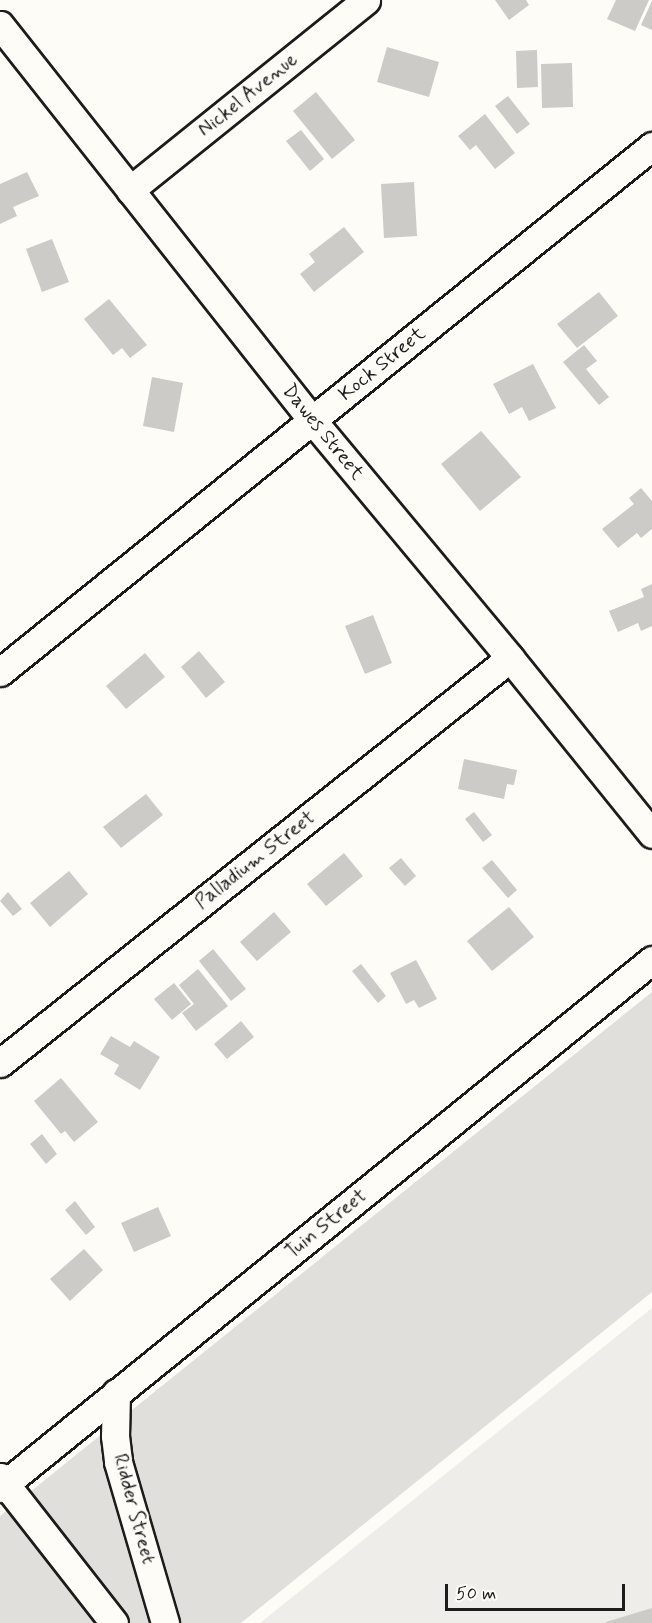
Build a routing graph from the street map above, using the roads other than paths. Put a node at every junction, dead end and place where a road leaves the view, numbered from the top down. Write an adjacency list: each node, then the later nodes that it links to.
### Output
1 (366, 0): 4 (street, Nickel Avenue)
2 (0, 25): 4 (street, Dawes Street)
3 (652, 146): 5 (street, Kock Street)
4 (130, 190): 5 (street, Dawes Street)
5 (312, 420): 6 (street, Dawes Street); 7 (street, Kock Street)
6 (510, 658): 8 (street, Dawes Street); 10 (street, Palladium Street)
7 (0, 672)
8 (652, 834)
9 (652, 960): 11 (street, Tuin Street)
10 (0, 1063)
11 (116, 1393): 12 (street, Tuin Street); 14 (street, Ridder Street)
12 (2, 1483): 13 (street)
13 (114, 1623)
14 (165, 1623)

